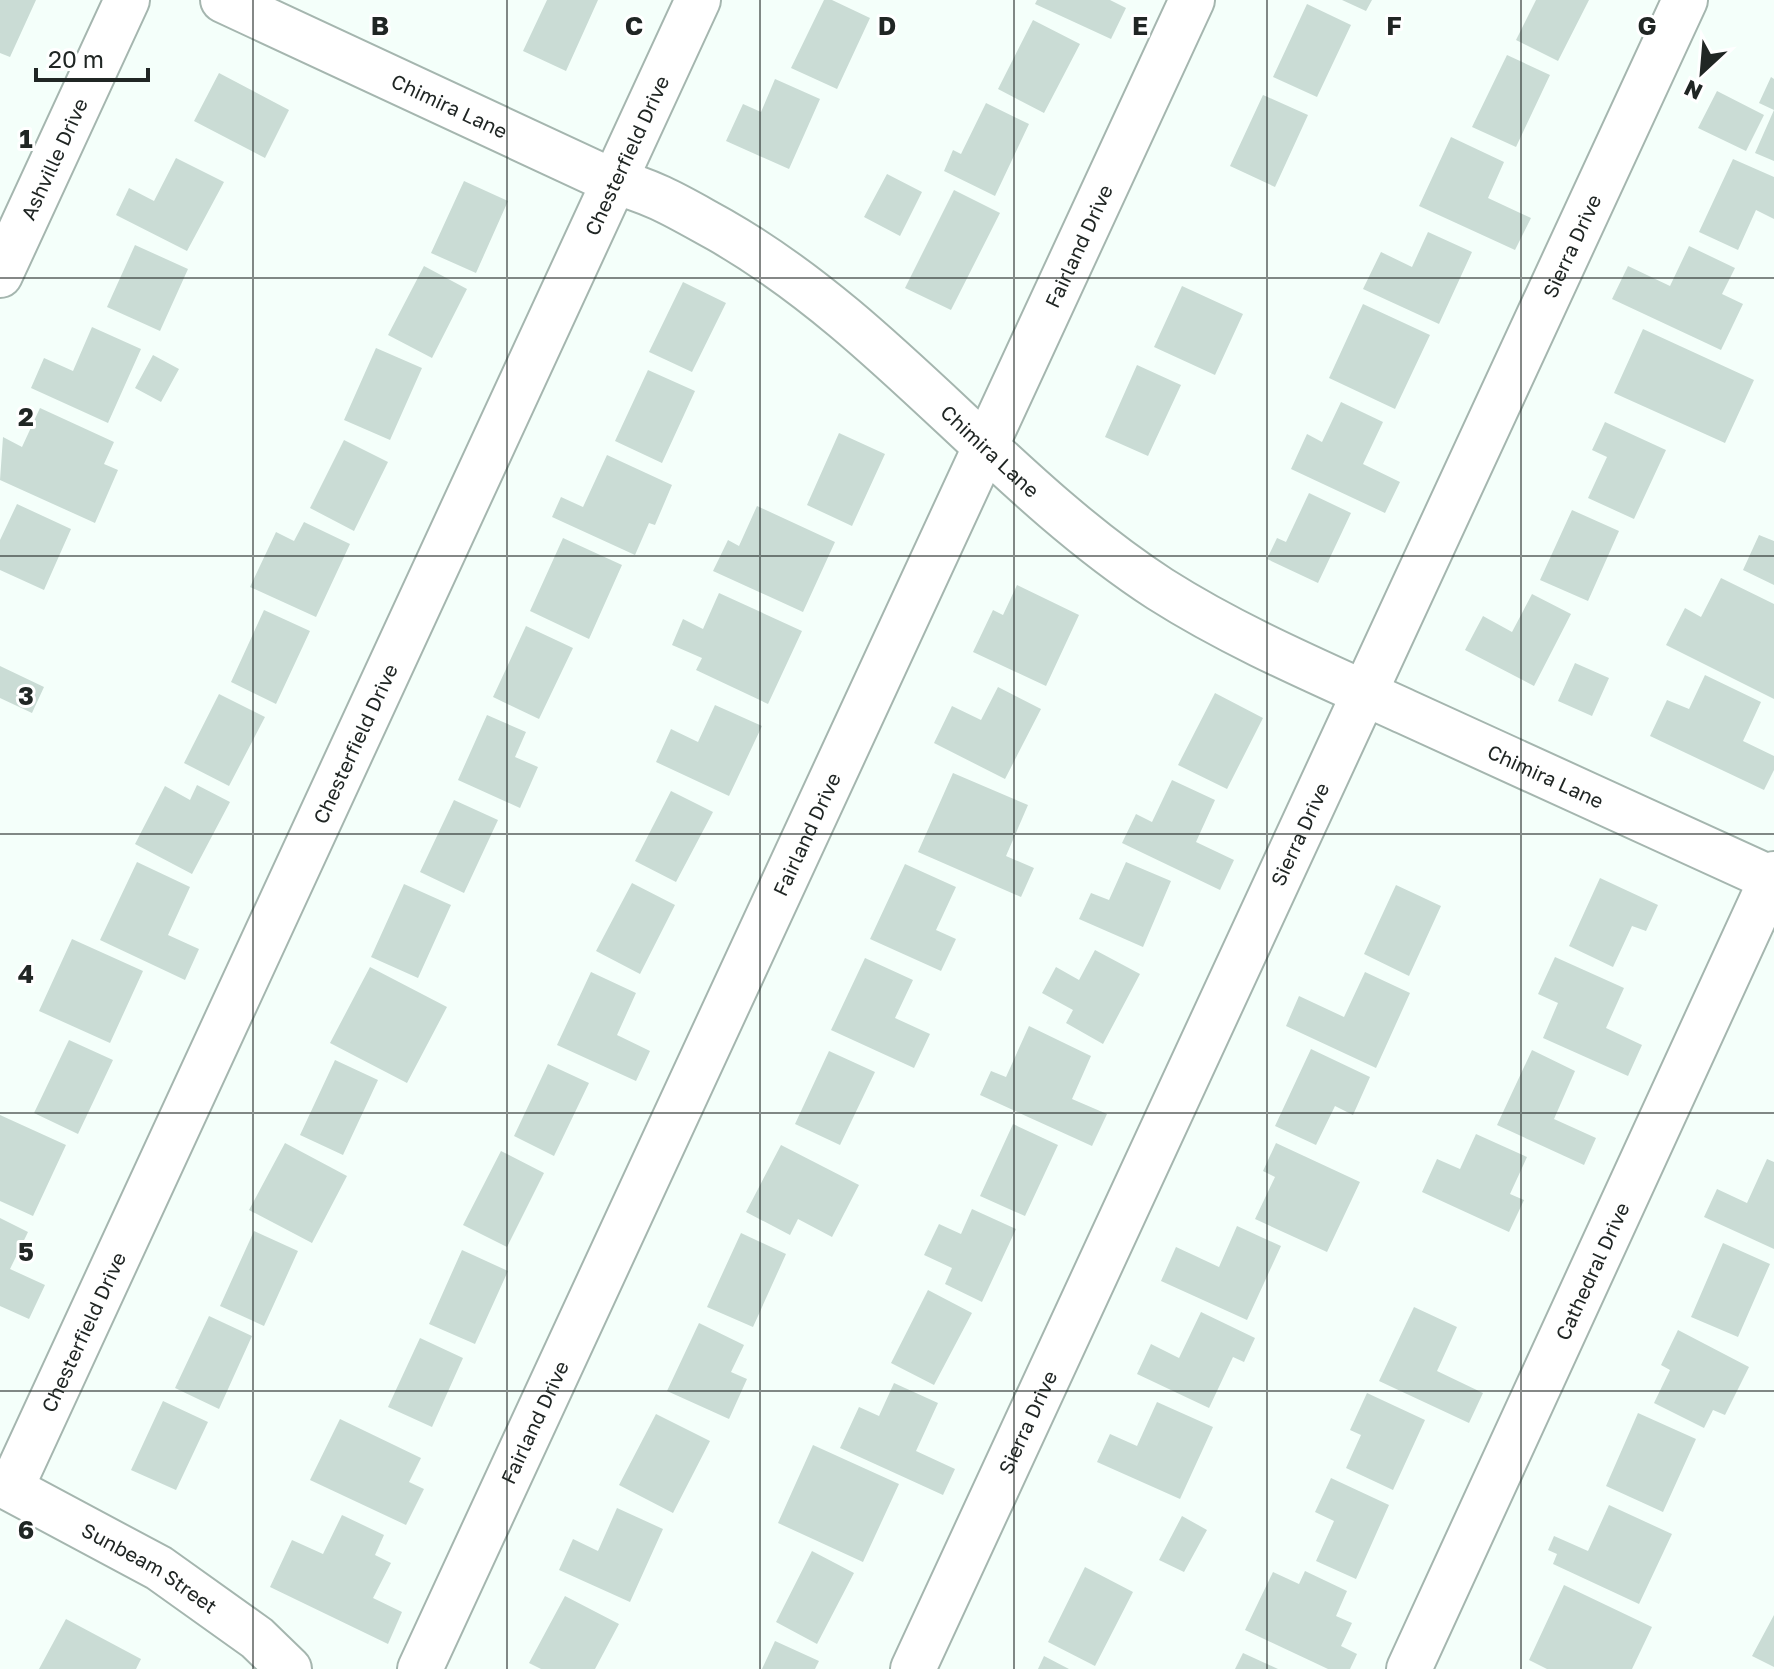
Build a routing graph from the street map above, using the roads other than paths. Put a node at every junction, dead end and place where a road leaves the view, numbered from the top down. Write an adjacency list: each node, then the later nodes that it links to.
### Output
1 (127, 0): 7 (street, Ashville Drive)
2 (223, 0): 6 (street, Chimira Lane)
3 (698, 0): 6 (street, Chesterfield Drive)
4 (1192, 0): 8 (street, Fairland Drive)
5 (1685, 0): 9 (street, Sierra Drive)
6 (614, 182): 8 (street, Chimira Lane); 11 (street, Chesterfield Drive)
7 (0, 275)
8 (985, 450): 9 (street, Chimira Lane); 13 (street, Fairland Drive)
9 (1364, 692): 10 (street, Chimira Lane); 14 (street, Sierra Drive)
10 (1773, 878): 15 (street, Cathedral Drive)
11 (5, 1486): 12 (street, Sunbeam Street)
12 (289, 1669)
13 (420, 1669)
14 (913, 1669)
15 (1409, 1669)

